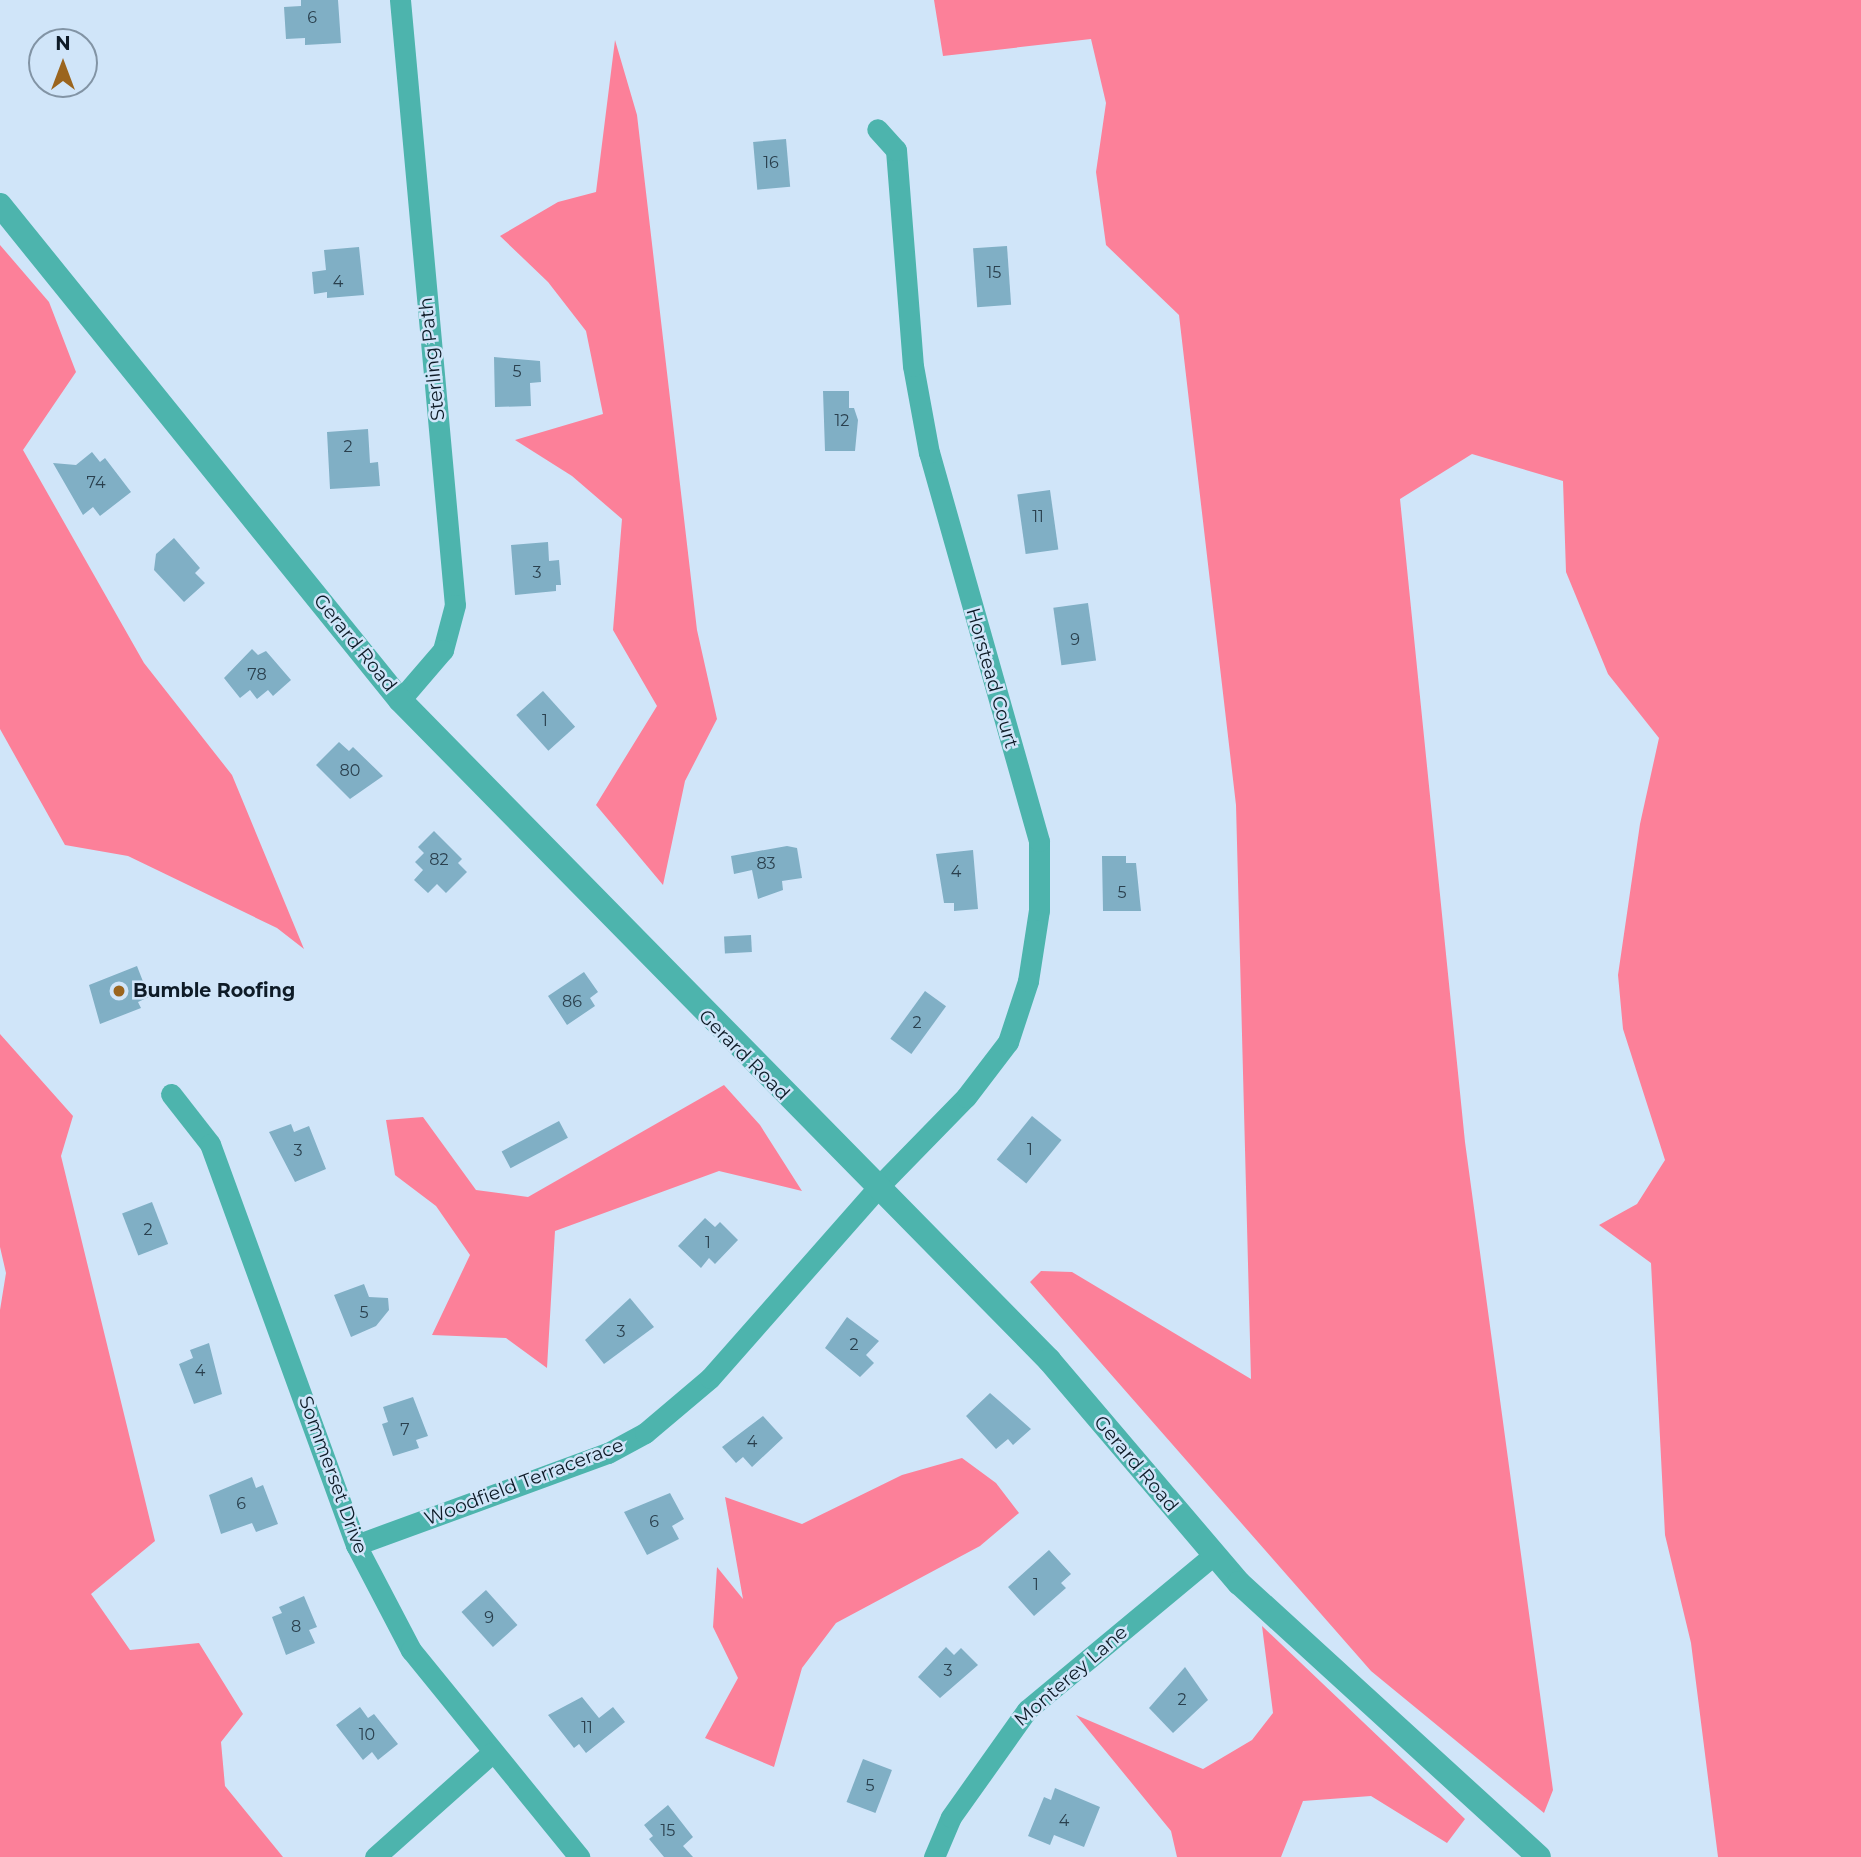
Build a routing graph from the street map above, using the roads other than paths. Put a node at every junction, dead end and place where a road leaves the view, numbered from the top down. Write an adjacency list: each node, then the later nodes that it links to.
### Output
1 (400, 0): 4 (street, Sterling Path)
2 (877, 129): 6 (street, Horstead Court)
3 (0, 205): 4 (street, Gerard Road)
4 (400, 700): 6 (street, Gerard Road)
5 (171, 1094): 7 (street, Sommerset Drive)
6 (880, 1185): 7 (street, Woodfield Terracerace); 8 (street, Gerard Road)
7 (356, 1545): 9 (street, Sommerset Drive)
8 (1213, 1555): 12 (street, Monterey Lane); 13 (street, Gerard Road)
9 (492, 1752): 10 (street); 11 (street, Sommerset Drive)
10 (375, 1857)
11 (579, 1857)
12 (934, 1857)
13 (1539, 1857)

